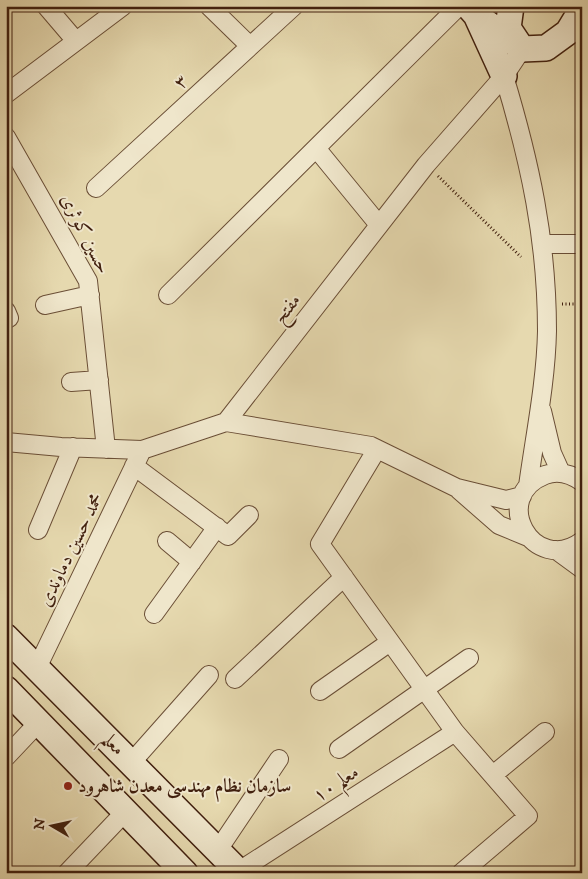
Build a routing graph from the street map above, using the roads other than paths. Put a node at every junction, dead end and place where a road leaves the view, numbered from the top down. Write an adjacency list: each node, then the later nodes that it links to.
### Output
1 (46, 6): 9 (street)
2 (123, 6): 9 (street)
3 (209, 6): 10 (street)
4 (294, 6): 10 (street, ۳)
5 (511, 6): 11 (main road)
6 (468, 9): 11 (main road); 12 (main road); 15 (street)
7 (582, 9): 8 (main road)
8 (575, 33): 11 (main road)
9 (75, 40): 13 (street)
10 (250, 46): 16 (street, ۳)
11 (522, 49): 12 (street, مفتح)
12 (504, 76): 17 (street, مفتح); 18 (street)
13 (6, 94)
14 (9, 148): 20 (street, حسین کوثری)
15 (316, 148): 17 (street); 21 (street)
16 (96, 188)
17 (379, 225): 26 (street, مفتح)
18 (542, 244): 19 (street); 25 (street)
19 (582, 244)
20 (90, 294): 22 (street); 23 (street, حسین کوثری)
21 (168, 295)
22 (44, 305)
23 (99, 380): 24 (street); 29 (street, حسین کوثری)
24 (71, 382)
25 (540, 401): 33 (street); 36 (street)
26 (226, 422): 30 (street); 31 (street)
27 (6, 442): 28 (street)
28 (73, 448): 29 (street); 39 (street)
29 (106, 448): 31 (street)
30 (376, 449): 35 (street); 46 (street)
31 (142, 450): 32 (street, محمد حسین دماوندی)
32 (134, 466): 38 (street); 51 (street, محمد حسین دماوندی)
33 (561, 473): 34 (street); 36 (street)
34 (582, 482)
35 (457, 488): 36 (street); 40 (street)
36 (525, 491): 40 (street)
37 (249, 515): 38 (street)
38 (217, 527): 44 (street)
39 (38, 530)
40 (528, 537): 43 (street)
41 (167, 541): 44 (street)
42 (582, 541): 43 (street)
43 (556, 550): 45 (street)
44 (192, 562): 47 (street)
45 (582, 569)
46 (344, 577): 49 (street); 53 (street)
47 (154, 614)
48 (6, 637): 51 (main road, معلم)
49 (390, 642): 55 (street); 56 (street)
50 (469, 658): 55 (street)
51 (37, 668): 63 (main road, معلم)
52 (209, 675): 63 (street)
53 (236, 679)
54 (6, 689): 57 (main road, معلم)
55 (425, 690): 58 (street); 60 (street)
56 (320, 691)
57 (39, 722): 61 (street); 65 (main road, معلم)
58 (455, 732): 64 (street); 67 (street, معلم ۱۰)
59 (545, 732): 64 (street)
60 (339, 749)
61 (6, 757)
62 (279, 759): 66 (street)
63 (131, 763): 66 (main road, معلم)
64 (492, 775): 70 (street)
65 (126, 811): 68 (street); 69 (main road, معلم)
66 (218, 850): 67 (main road, معلم)
67 (239, 872)
68 (67, 873)
69 (185, 873)
70 (462, 873)

